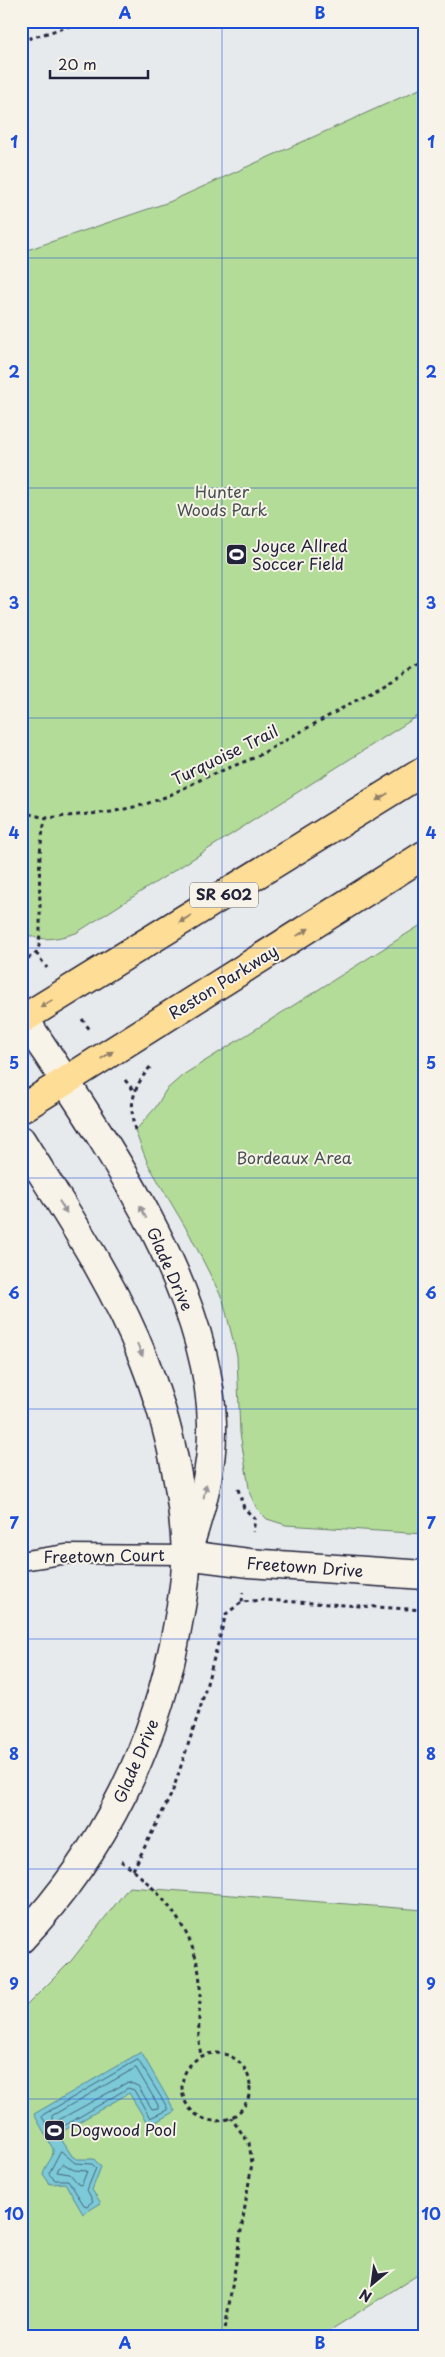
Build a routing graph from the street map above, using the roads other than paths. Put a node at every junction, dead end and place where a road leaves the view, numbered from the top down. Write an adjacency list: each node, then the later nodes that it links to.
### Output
1 (424, 771): 3 (main road, SR 602, one-way to 3)
2 (424, 855): 4 (main road, Reston Parkway, one-way to 2)
3 (22, 1017): 4 (street, Glade Drive)
4 (66, 1082): 5 (main road, Reston Parkway); 7 (street, Glade Drive, one-way to 4)
5 (21, 1109)
6 (21, 1140): 7 (street, Glade Drive, one-way to 7)
7 (186, 1555): 8 (lane, Freetown Court); 9 (street, Freetown Drive); 10 (street, Glade Drive)
8 (21, 1561)
9 (424, 1575)
10 (21, 1939)

